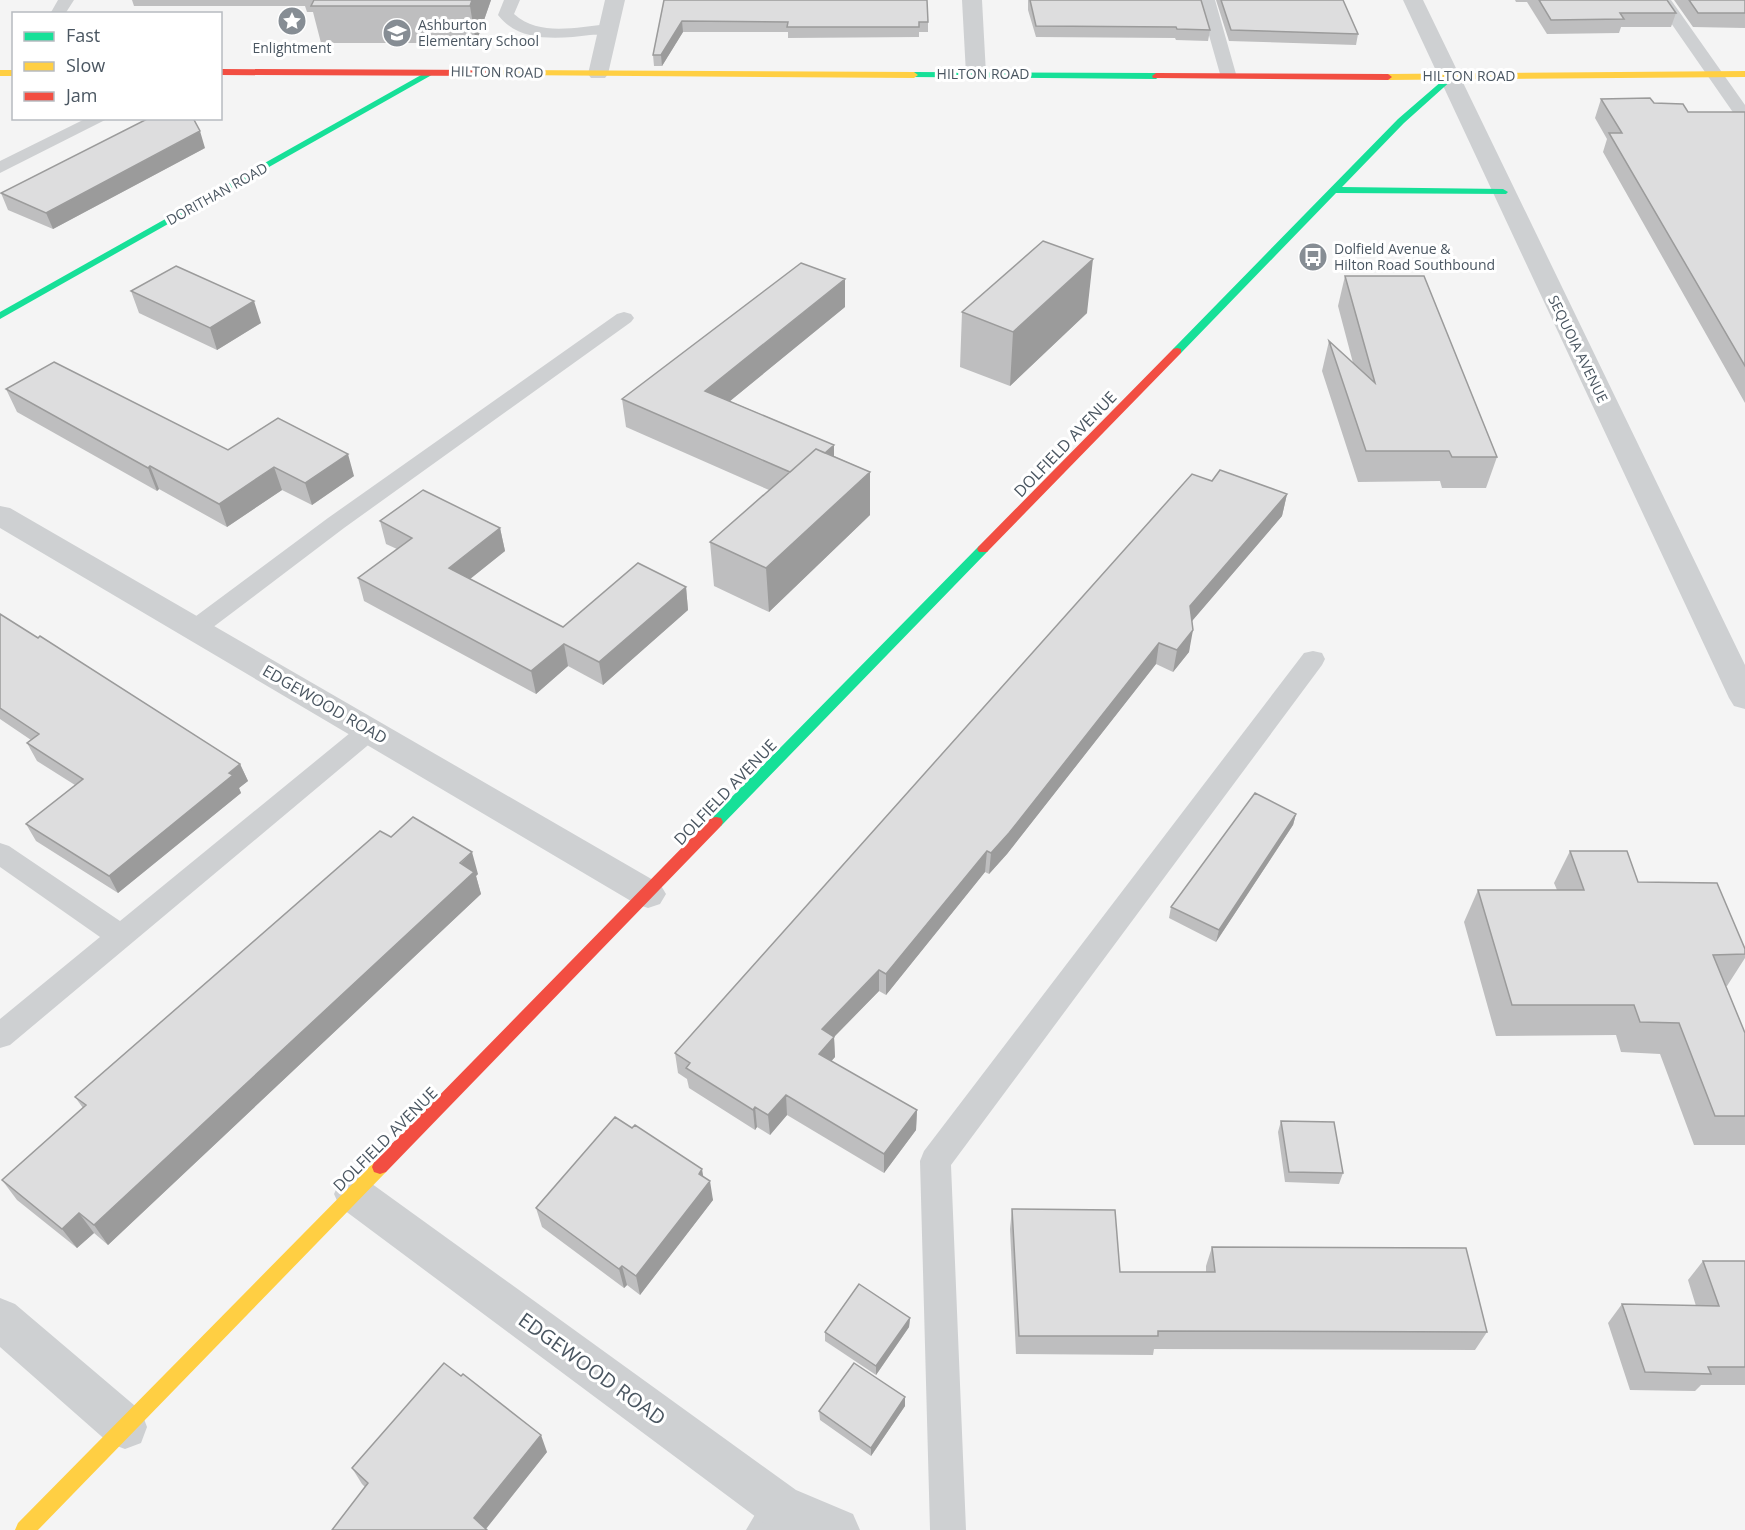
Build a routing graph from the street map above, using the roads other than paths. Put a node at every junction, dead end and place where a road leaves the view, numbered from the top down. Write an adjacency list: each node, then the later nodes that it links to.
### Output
1 (512, 0): 7 (lane)
2 (615, 0): 7 (street)
3 (972, 0): 11 (street)
4 (1207, 0): 12 (lane)
5 (1413, 0): 15 (street, SEQUOIA AVENUE)
6 (1662, 0): 13 (lane)
7 (608, 29): 10 (street)
8 (222, 72): 9 (main road, HILTON ROAD)
9 (435, 72): 10 (main road, HILTON ROAD); 21 (main road, DORITHAN ROAD)
10 (598, 74): 11 (main road, HILTON ROAD)
11 (976, 74): 12 (main road, HILTON ROAD)
12 (1228, 74): 15 (main road, HILTON ROAD)
13 (1715, 74): 14 (main road, HILTON ROAD); 15 (main road, HILTON ROAD); 16 (lane)
14 (1745, 74)
15 (1450, 77): 19 (main road, DOLFIELD AVENUE); 20 (street, SEQUOIA AVENUE)
16 (1745, 117)
17 (97, 120): 18 (lane)
18 (0, 168)
19 (1335, 190): 20 (main road); 29 (main road, DOLFIELD AVENUE)
20 (1503, 192): 26 (street, SEQUOIA AVENUE)
21 (0, 316)
22 (624, 318): 24 (lane)
23 (0, 515): 24 (street, EDGEWOOD ROAD)
24 (196, 628): 27 (street, EDGEWOOD ROAD)
25 (1313, 659): 38 (lane)
26 (1745, 698)
27 (370, 730): 29 (street, EDGEWOOD ROAD); 30 (lane)
28 (0, 853): 30 (lane)
29 (648, 894): 32 (main road, DOLFIELD AVENUE)
30 (120, 936): 31 (lane)
31 (0, 1036)
32 (354, 1194): 34 (main road, DOLFIELD AVENUE); 35 (street, EDGEWOOD ROAD)
33 (0, 1319): 34 (street)
34 (125, 1427): 36 (main road, DOLFIELD AVENUE)
35 (772, 1519): 37 (street, EDGEWOOD ROAD)
36 (25, 1530)
37 (837, 1530)
38 (948, 1530)

